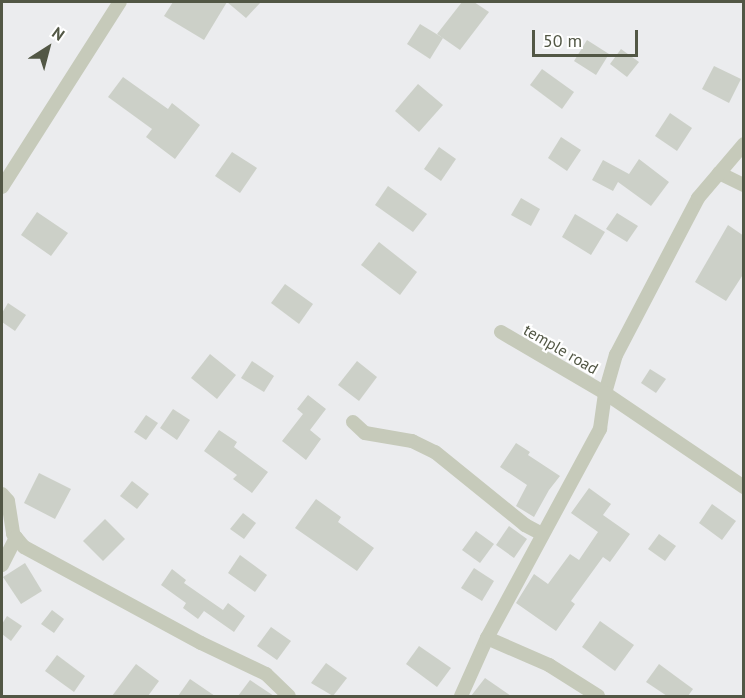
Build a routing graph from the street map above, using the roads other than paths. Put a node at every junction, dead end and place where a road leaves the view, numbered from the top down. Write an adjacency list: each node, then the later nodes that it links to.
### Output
1 (120, 2): 5 (street)
2 (744, 144): 3 (street)
3 (719, 173): 4 (street); 7 (street)
4 (744, 185)
5 (2, 187)
6 (501, 332): 7 (street, temple road)
7 (605, 393): 9 (street, temple road); 11 (street)
8 (353, 422): 11 (street)
9 (744, 487)
10 (2, 494): 12 (street)
11 (542, 534): 14 (street)
12 (16, 537): 13 (street); 15 (street)
13 (2, 565)
14 (487, 638): 16 (street); 17 (street)
15 (289, 696)
16 (461, 696)
17 (598, 696)

